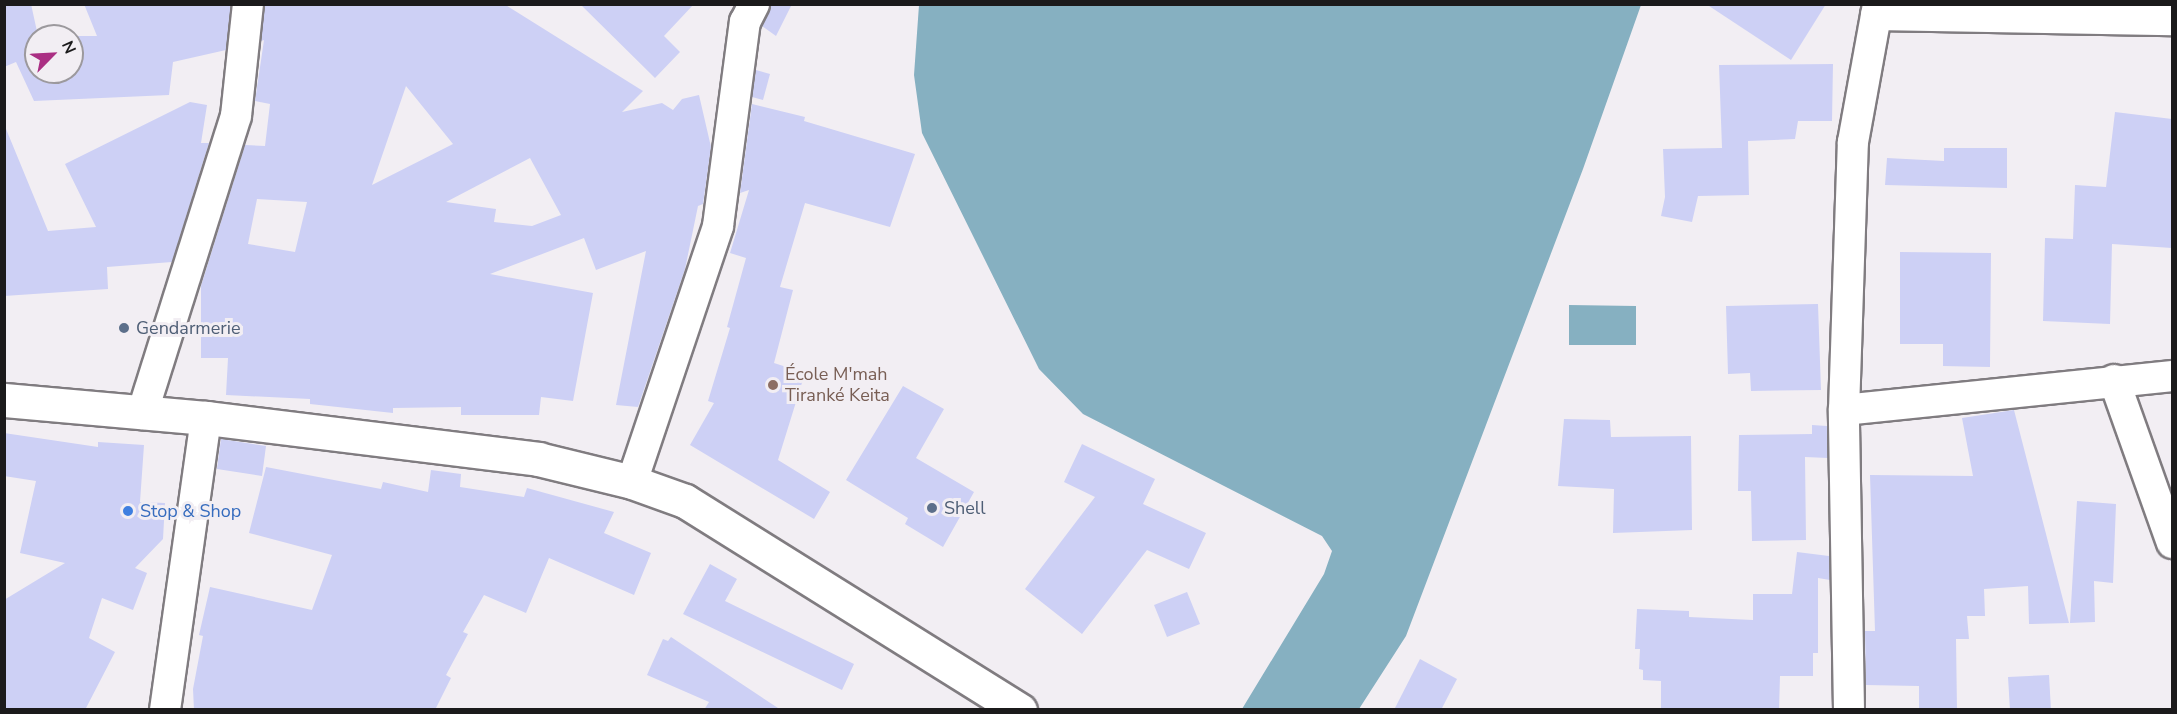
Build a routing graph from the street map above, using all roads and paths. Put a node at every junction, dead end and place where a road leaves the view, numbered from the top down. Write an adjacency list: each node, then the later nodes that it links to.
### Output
1 (248, 4): 9 (street)
2 (754, 4): 11 (street)
3 (1877, 10): 4 (street); 8 (street)
4 (2172, 20)
5 (2172, 376): 6 (street)
6 (2114, 380): 8 (street); 12 (street)
7 (4, 400): 9 (main road)
8 (1844, 410): 15 (street)
9 (142, 414): 10 (main road)
10 (206, 418): 11 (main road); 13 (street)
11 (632, 482): 14 (main road)
12 (2172, 543)
13 (165, 710)
14 (1020, 710)
15 (1850, 710)

